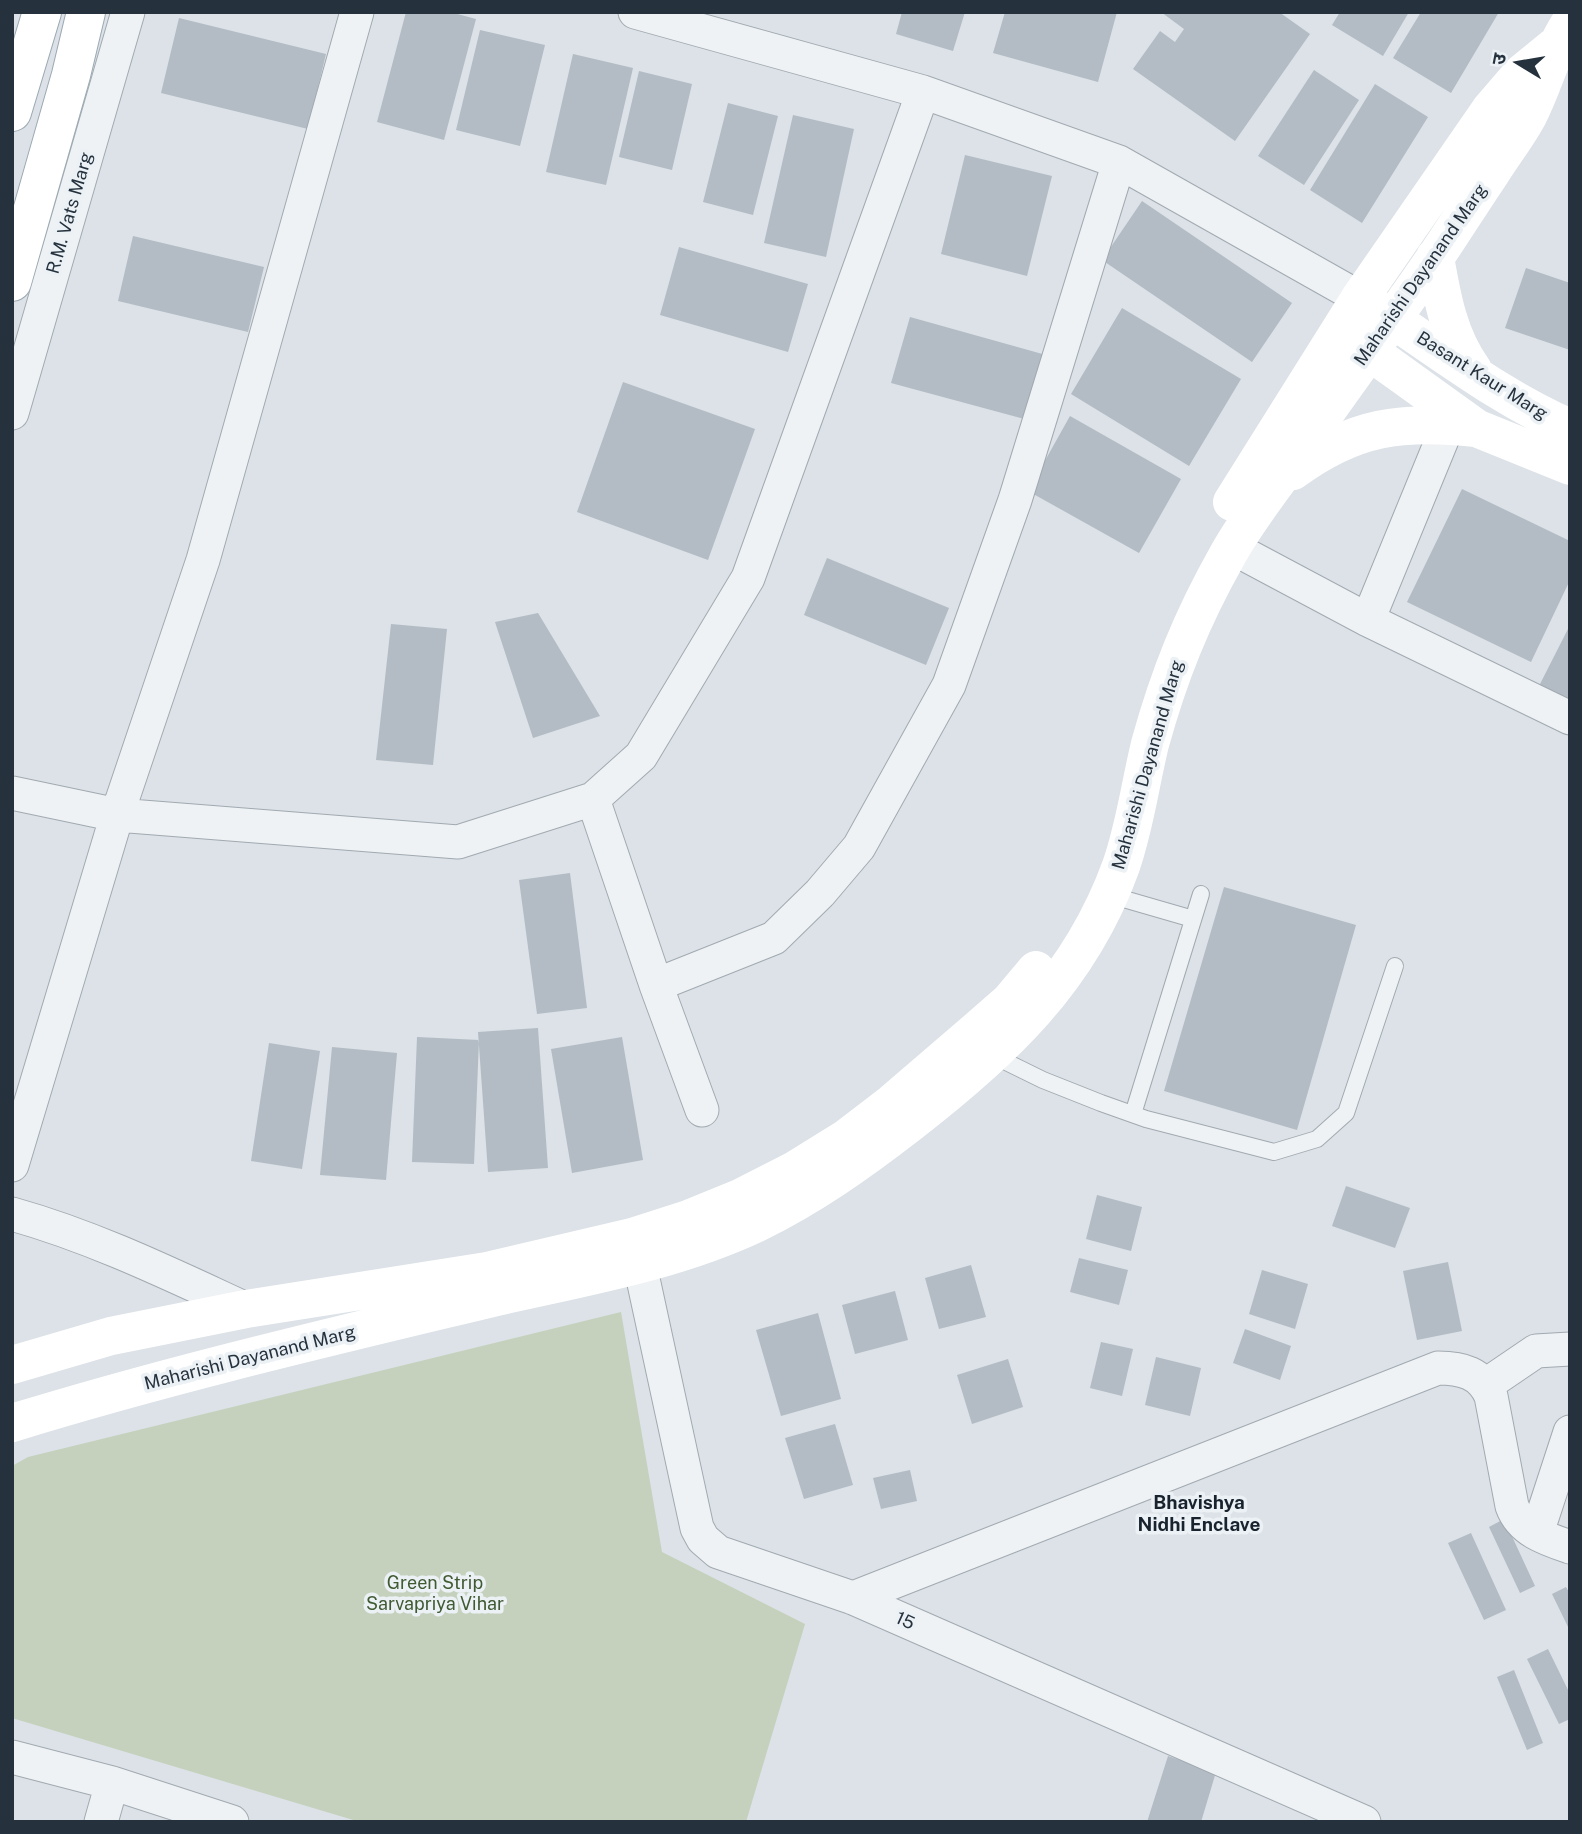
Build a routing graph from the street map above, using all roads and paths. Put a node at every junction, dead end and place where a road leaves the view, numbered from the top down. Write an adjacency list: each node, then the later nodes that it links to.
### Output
1 (41, 12): 8 (main road)
2 (86, 12): 11 (main road)
3 (128, 12): 16 (street, R.M. Vats Marg)
4 (357, 12): 26 (street)
5 (635, 12): 7 (street)
6 (1563, 34): 10 (main road, Maharishi Dayanand Marg); 12 (main road, Maharishi Dayanand Marg)
7 (923, 92): 9 (street); 25 (street)
8 (12, 112)
9 (1119, 162): 12 (street); 31 (street)
10 (1435, 257): 13 (main road, Maharishi Dayanand Marg); 15 (main road)
11 (12, 282)
12 (1360, 298): 13 (main road, Basant Kaur Marg); 14 (main road, Maharishi Dayanand Marg)
13 (1392, 319): 14 (main road, Maharishi Dayanand Marg); 15 (main road, Basant Kaur Marg)
14 (1355, 341): 17 (main road); 20 (main road, Maharishi Dayanand Marg); 37 (main road, Maharishi Dayanand Marg)
15 (1479, 378): 18 (main road, Basant Kaur Marg)
16 (12, 413)
17 (1462, 426): 19 (main road); 20 (main road); 22 (street)
18 (1570, 428)
19 (1570, 466)
20 (1272, 488): 21 (main road, Maharishi Dayanand Marg)
21 (1231, 547): 22 (street); 28 (main road, Maharishi Dayanand Marg)
22 (1368, 620): 23 (street)
23 (1570, 718)
24 (12, 793): 26 (street)
25 (593, 799): 26 (street); 31 (street)
26 (117, 815): 35 (street)
27 (1201, 894): 29 (lane)
28 (1110, 895): 29 (lane); 32 (main road, Maharishi Dayanand Marg)
29 (1193, 919): 34 (lane)
30 (1395, 966): 34 (lane)
31 (656, 985): 33 (street)
32 (992, 1055): 34 (lane); 37 (main road, Maharishi Dayanand Marg)
33 (702, 1110)
34 (1133, 1114)
35 (12, 1165)
36 (12, 1214): 39 (street)
37 (636, 1251): 38 (main road); 47 (street, 15)
38 (488, 1285): 39 (main road); 43 (main road, Maharishi Dayanand Marg)
39 (246, 1309): 41 (main road)
40 (1570, 1349): 42 (street)
41 (12, 1365)
42 (1486, 1385): 45 (street); 47 (street)
43 (12, 1423)
44 (1570, 1432): 45 (street)
45 (1536, 1533): 46 (street)
46 (1570, 1547)
47 (853, 1598): 52 (street, 15)
48 (12, 1757): 49 (street)
49 (113, 1783): 50 (street); 51 (street)
50 (101, 1822)
51 (232, 1822)
52 (1364, 1822)

